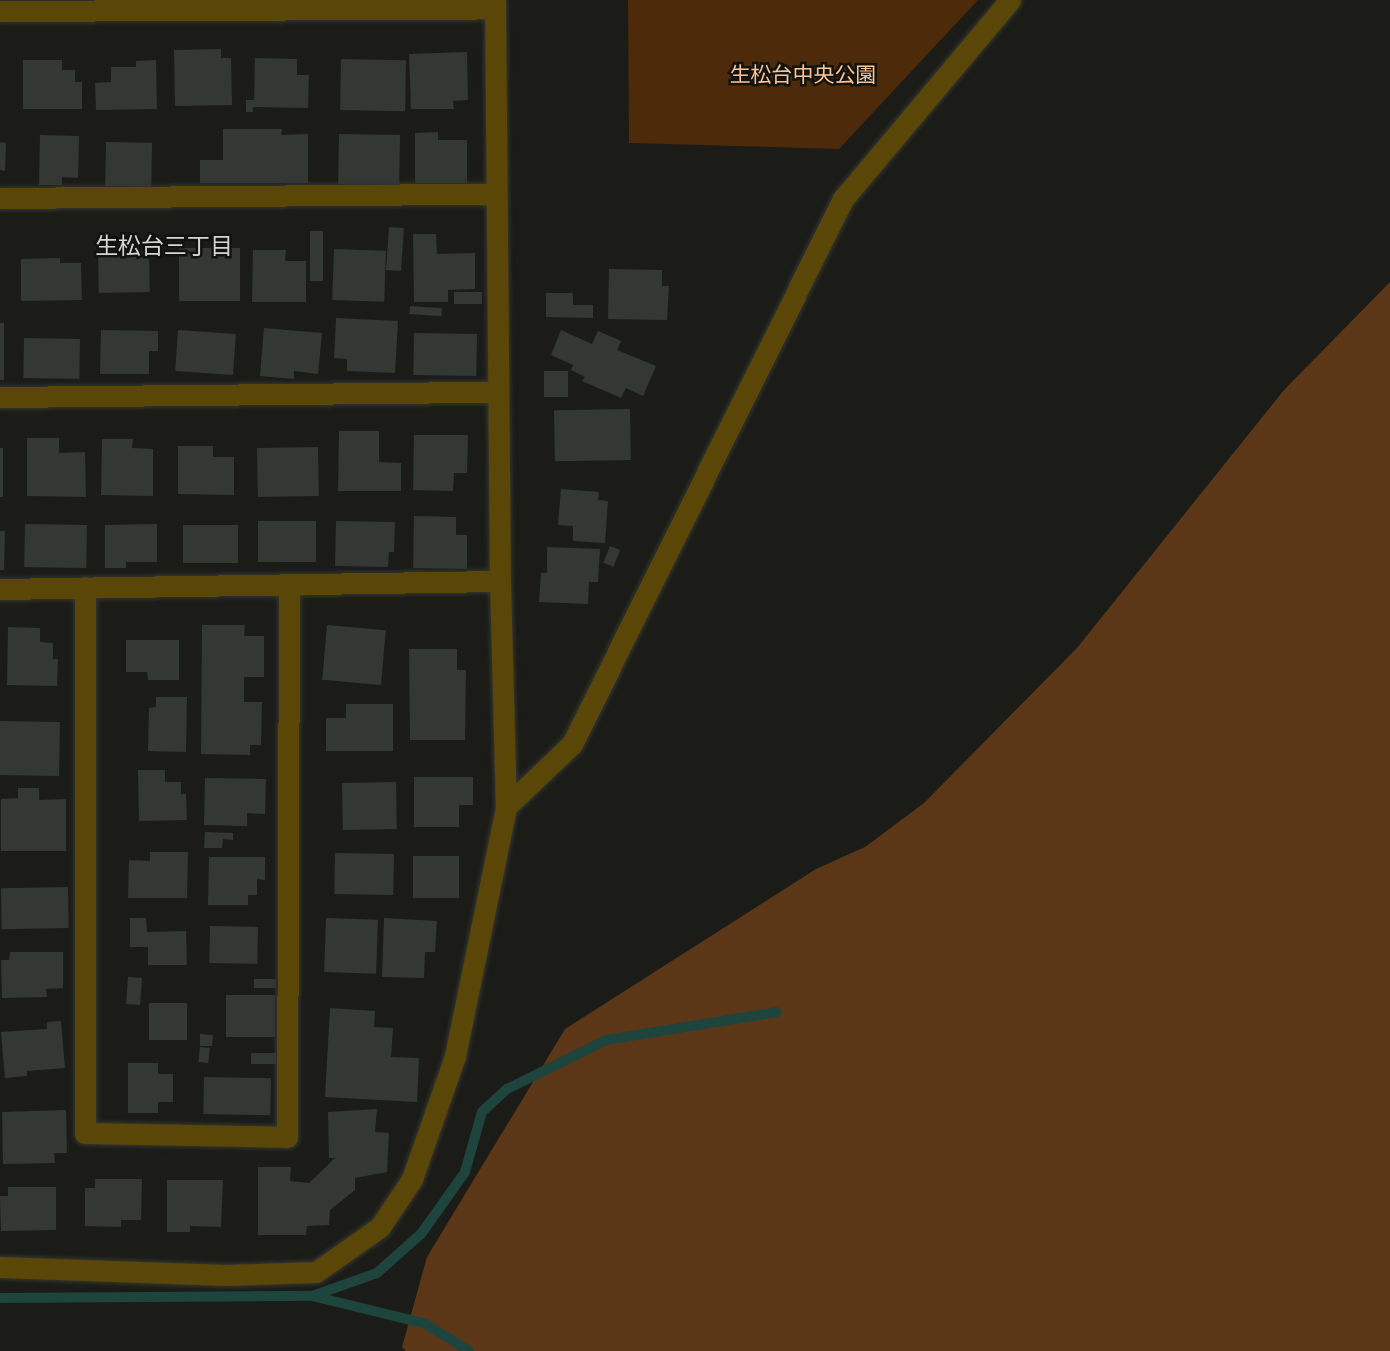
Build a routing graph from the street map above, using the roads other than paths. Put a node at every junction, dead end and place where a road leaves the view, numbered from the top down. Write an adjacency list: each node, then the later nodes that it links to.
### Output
1 (1010, 0): 12 (street)
2 (495, 4): 3 (street); 4 (street)
3 (0, 11)
4 (496, 194): 5 (street); 6 (street)
5 (0, 198)
6 (498, 392): 7 (street); 8 (street)
7 (0, 397)
8 (500, 581): 9 (street); 12 (street)
9 (289, 584): 10 (street); 10 (street)
10 (85, 587): 11 (street)
11 (0, 589)
12 (506, 807): 13 (street)
13 (0, 1267)

